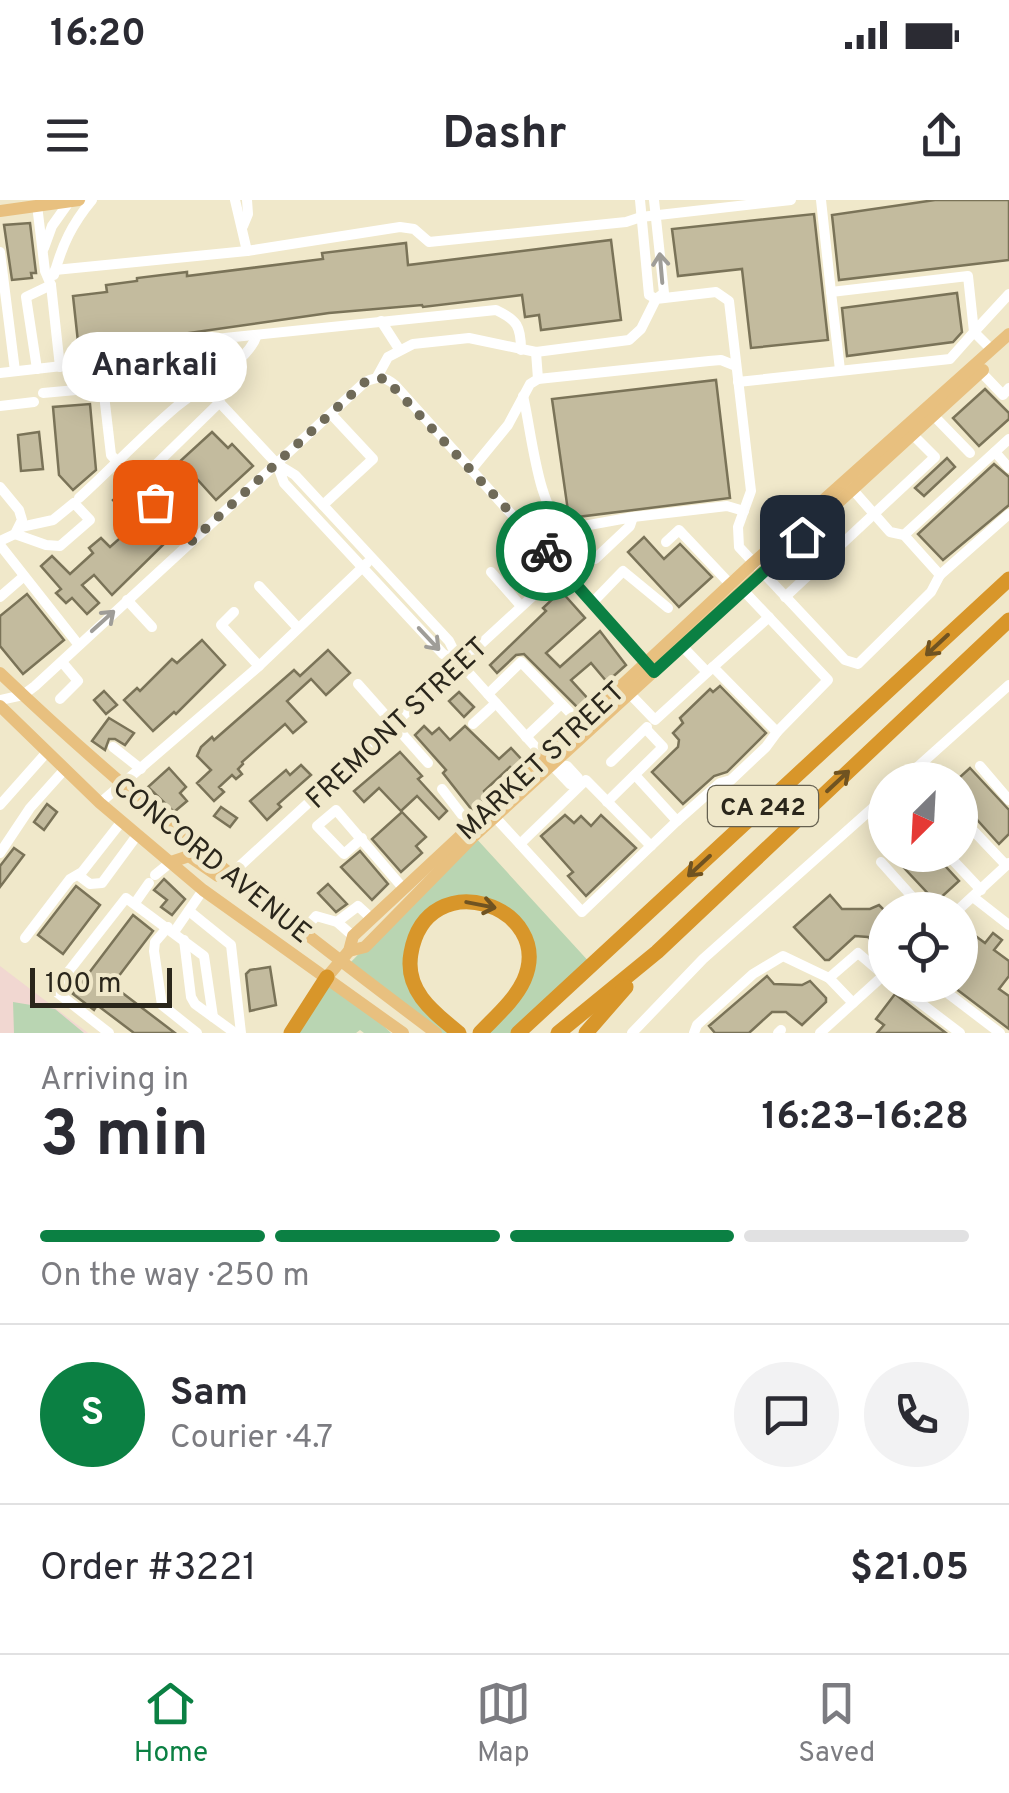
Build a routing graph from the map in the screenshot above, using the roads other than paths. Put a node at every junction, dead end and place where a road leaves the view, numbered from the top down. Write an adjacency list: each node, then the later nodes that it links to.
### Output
1 (78, 200): 9 (main road)
2 (92, 200): 18 (street)
3 (235, 200): 14 (street)
4 (247, 200): 14 (street)
5 (640, 200): 13 (street)
6 (654, 200): 12 (street)
7 (792, 200): 12 (street)
8 (821, 200): 20 (street)
9 (70, 201): 10 (main road); 17 (street)
10 (37, 206): 11 (main road); 17 (street)
11 (0, 210)
12 (656, 216): 13 (street); 23 (street, one-way to 12)
13 (642, 217): 16 (street); 23 (street)
14 (243, 226): 16 (street)
15 (0, 252): 24 (street)
16 (247, 252): 18 (street)
17 (43, 254): 19 (street)
18 (56, 270): 19 (street)
19 (52, 285): 22 (street); 37 (street)
20 (832, 292): 26 (street); 39 (street)
21 (1009, 294): 26 (street)
22 (26, 297): 24 (street); 38 (street)
23 (656, 299): 33 (street); 36 (street)
24 (7, 307): 40 (street)
25 (382, 322): 28 (street); 30 (street); 31 (street)
26 (974, 332): 32 (street); 39 (street)
27 (1009, 334): 32 (main road, MARKET STREET)
28 (258, 335): 35 (street); 35 (street)
29 (1009, 346): 41 (main road, MARKET STREET)
30 (399, 349): 31 (street); 43 (street)
31 (521, 350): 33 (street)
32 (992, 350): 83 (main road, MARKET STREET)
33 (536, 352): 44 (street)
34 (118, 360): 37 (street); 46 (street); 47 (street)
35 (234, 362): 46 (street)
36 (736, 366): 44 (street); 45 (street)
37 (60, 367): 38 (street)
38 (37, 368): 40 (street)
39 (840, 370): 45 (street)
40 (15, 371): 42 (street)
41 (981, 372): 48 (street); 55 (main road, MARKET STREET)
42 (0, 373)
43 (377, 377): 54 (street); 63 (street)
44 (538, 379): 50 (street)
45 (738, 382): 69 (street)
46 (205, 385): 52 (street); 60 (street)
47 (103, 386): 49 (street); 60 (street)
48 (1009, 388)
49 (43, 393)
50 (523, 396): 63 (street); 73 (street)
51 (34, 402): 53 (street)
52 (220, 402): 61 (street); 64 (street)
53 (0, 406)
54 (331, 414): 61 (street); 68 (street)
55 (934, 416): 56 (main road, MARKET STREET); 59 (street)
56 (913, 434): 66 (main road, MARKET STREET); 71 (street)
57 (1009, 439): 58 (street)
58 (994, 452): 62 (street); 75 (street)
59 (970, 453)
60 (118, 463): 64 (street); 67 (street)
61 (277, 464): 68 (street); 76 (street); 81 (street)
62 (1009, 468)
63 (472, 470): 82 (street)
64 (136, 483): 76 (street)
65 (0, 487): 74 (street)
66 (853, 490): 71 (street); 83 (main road, MARKET STREET)
67 (80, 498)
68 (324, 505): 81 (street)
69 (744, 511): 72 (street); 83 (street)
70 (1009, 514): 85 (street)
71 (874, 515): 75 (street); 91 (street)
72 (633, 517): 73 (street); 79 (street)
73 (567, 529): 79 (street)
74 (18, 530): 74 (street); 78 (street)
75 (904, 535): 85 (street)
76 (192, 541): 92 (street)
77 (666, 542): 89 (street)
78 (0, 543): 80 (street)
79 (585, 548): 82 (street, FREMONT STREET)
80 (4, 562): 86 (street)
81 (367, 563): 100 (street); 104 (street)
82 (562, 568): 93 (street); 94 (street, FREMONT STREET)
83 (757, 568): 89 (main road, MARKET STREET); 91 (street)
84 (491, 572): 94 (street)
85 (940, 575): 91 (street)
86 (24, 576): 90 (street); 101 (street)
87 (1009, 579): 196 (highway, CA 242, one-way to 196)
88 (259, 586): 100 (street)
89 (737, 588): 97 (street); 102 (main road, MARKET STREET); 106 (main road, MARKET STREET)
90 (0, 597)
91 (786, 597)
92 (128, 600): 99 (street); 101 (street, one-way to 92)
93 (593, 602): 95 (street); 106 (street)
94 (522, 606): 104 (street, FREMONT STREET)
95 (668, 608)
96 (234, 612): 105 (street)
97 (769, 618): 107 (street); 122 (street)
98 (1009, 620): 175 (highway, CA 242, one-way to 98)
99 (152, 628)
100 (298, 628): 105 (street)
101 (78, 644): 103 (street)
102 (682, 646): 106 (main road, MARKET STREET); 107 (street)
103 (62, 662): 111 (street); 113 (street)
104 (460, 663): 114 (street); 119 (street, FREMONT STREET)
105 (259, 666): 133 (street)
106 (650, 667): 112 (main road, MARKET STREET); 118 (main road, MARKET STREET)
107 (710, 669): 117 (street); 122 (street)
108 (0, 673): 111 (main road, CONCORD AVENUE)
109 (358, 684): 119 (street)
110 (1009, 686): 130 (street)
111 (23, 694): 115 (street); 127 (main road, CONCORD AVENUE)
112 (630, 694): 117 (street); 128 (main road, MARKET STREET)
113 (60, 698)
114 (492, 698): 116 (street); 120 (street); 124 (street)
115 (0, 703): 123 (main road, CONCORD AVENUE)
116 (561, 704): 118 (street); 124 (street)
117 (655, 720): 121 (street)
118 (580, 723): 128 (main road, MARKET STREET)
119 (394, 724): 131 (street); 159 (street, FREMONT STREET)
120 (472, 724)
121 (646, 728): 129 (street); 135 (street)
122 (777, 732): 146 (street)
123 (28, 734): 126 (main road, CONCORD AVENUE); 127 (main road)
124 (526, 736): 128 (street)
125 (112, 747): 133 (street)
126 (47, 752): 134 (main road, CONCORD AVENUE); 142 (street)
127 (92, 759): 136 (main road, CONCORD AVENUE)
128 (548, 760): 137 (street); 144 (main road, MARKET STREET); 147 (main road, MARKET STREET)
129 (611, 762)
130 (924, 762)
131 (428, 763)
132 (980, 766): 139 (street)
133 (141, 768): 136 (street)
134 (65, 770): 141 (main road, CONCORD AVENUE); 153 (street)
135 (634, 775): 140 (street); 146 (street)
136 (120, 785): 141 (street); 159 (main road, CONCORD AVENUE)
137 (579, 786): 140 (street); 151 (street)
138 (442, 790): 147 (street)
139 (1009, 800)
140 (607, 802): 152 (street)
141 (100, 803): 145 (main road, CONCORD AVENUE)
142 (0, 805)
143 (868, 811): 199 (street)
144 (495, 817): 147 (main road, MARKET STREET); 151 (street)
145 (122, 821): 148 (main road, CONCORD AVENUE); 158 (street)
146 (678, 821): 152 (street)
147 (473, 830): 160 (main road, MARKET STREET); 176 (main road, MARKET STREET)
148 (138, 834): 154 (main road, CONCORD AVENUE); 158 (street)
149 (978, 835): 155 (street)
150 (362, 838): 150 (street); 160 (street)
151 (520, 844): 152 (street)
152 (651, 846)
153 (0, 853)
154 (171, 862): 159 (main road); 161 (main road, CONCORD AVENUE); 166 (street)
155 (1008, 864): 164 (street)
156 (890, 872): 162 (street)
157 (961, 872): 163 (street)
158 (78, 874): 174 (street)
159 (229, 876): 171 (main road, CONCORD AVENUE)
160 (403, 888): 168 (main road, MARKET STREET)
161 (203, 890): 167 (street); 178 (main road, CONCORD AVENUE)
162 (908, 892)
163 (976, 892)
164 (978, 892)
165 (978, 894): 170 (street)
166 (135, 903): 172 (street); 189 (street)
167 (189, 911): 172 (street); 191 (street)
168 (371, 918): 169 (street); 173 (main road, MARKET STREET)
169 (337, 922): 171 (street); 173 (street)
170 (1009, 925)
171 (302, 932): 176 (main road, CONCORD AVENUE)
172 (175, 933): 185 (street); 185 (street); 190 (street)
173 (353, 936): 176 (main road, MARKET STREET)
174 (25, 938)
175 (657, 952): 197 (highway, CA 242); 198 (highway)
176 (344, 956): 178 (main road, MARKET STREET); 194 (main road, CONCORD AVENUE)
177 (868, 962): 179 (street)
178 (326, 977): 184 (main road, CONCORD AVENUE); 192 (highway)
179 (829, 978): 183 (street); 200 (street)
180 (868, 989): 183 (street)
181 (919, 1002): 201 (street)
182 (959, 1002): 202 (street)
183 (852, 1003): 188 (street)
184 (377, 1014): 187 (main road, CONCORD AVENUE); 193 (main road, CONCORD AVENUE)
185 (213, 1017): 191 (street)
186 (483, 1030): 195 (highway, one-way to 186)
187 (387, 1032)
188 (823, 1032)
189 (109, 1033)
190 (198, 1033)
191 (238, 1033)
192 (291, 1033)
193 (403, 1033)
194 (436, 1033)
195 (459, 1033)
196 (518, 1033)
197 (558, 1033)
198 (586, 1033)
199 (632, 1033)
200 (694, 1033)
201 (960, 1033)
202 (1000, 1033)

